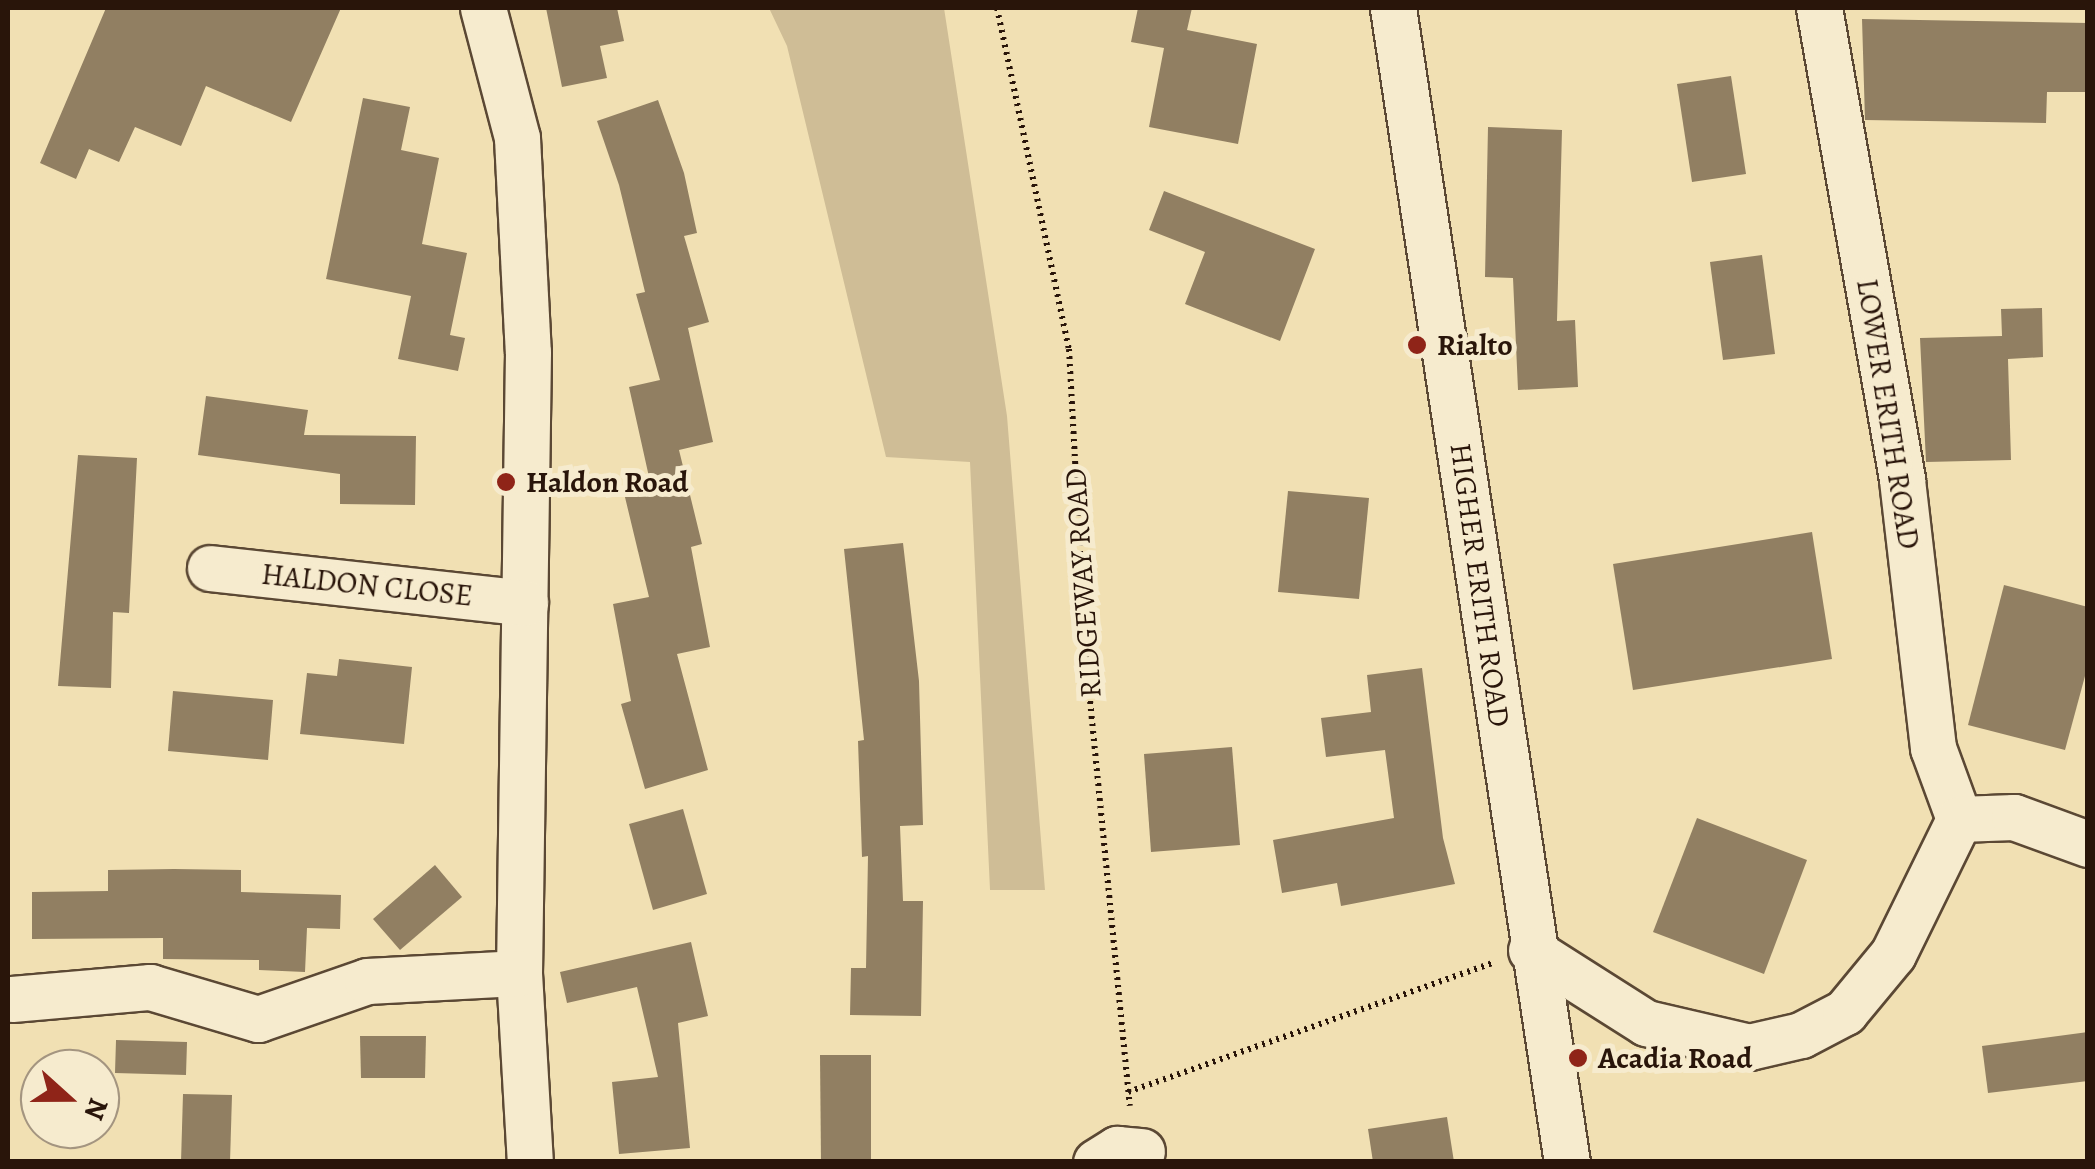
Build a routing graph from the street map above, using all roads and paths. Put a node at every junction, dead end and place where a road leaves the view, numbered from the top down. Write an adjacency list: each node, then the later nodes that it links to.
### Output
1 (483, 8): 6 (street)
2 (997, 8): 13 (path, RIDGEWAY ROAD)
3 (1393, 8): 9 (street, HIGHER ERITH ROAD)
4 (1819, 8): 7 (street, LOWER ERITH ROAD)
5 (210, 568): 6 (street, HALDON CLOSE)
6 (525, 604): 10 (street)
7 (1958, 819): 8 (street); 9 (street)
8 (2088, 844)
9 (1532, 950): 16 (street, HIGHER ERITH ROAD)
10 (519, 973): 12 (street); 14 (street)
11 (1458, 975): 13 (path)
12 (12, 999)
13 (1136, 1130): 15 (street)
14 (530, 1162)
15 (1096, 1162)
16 (1567, 1162)

